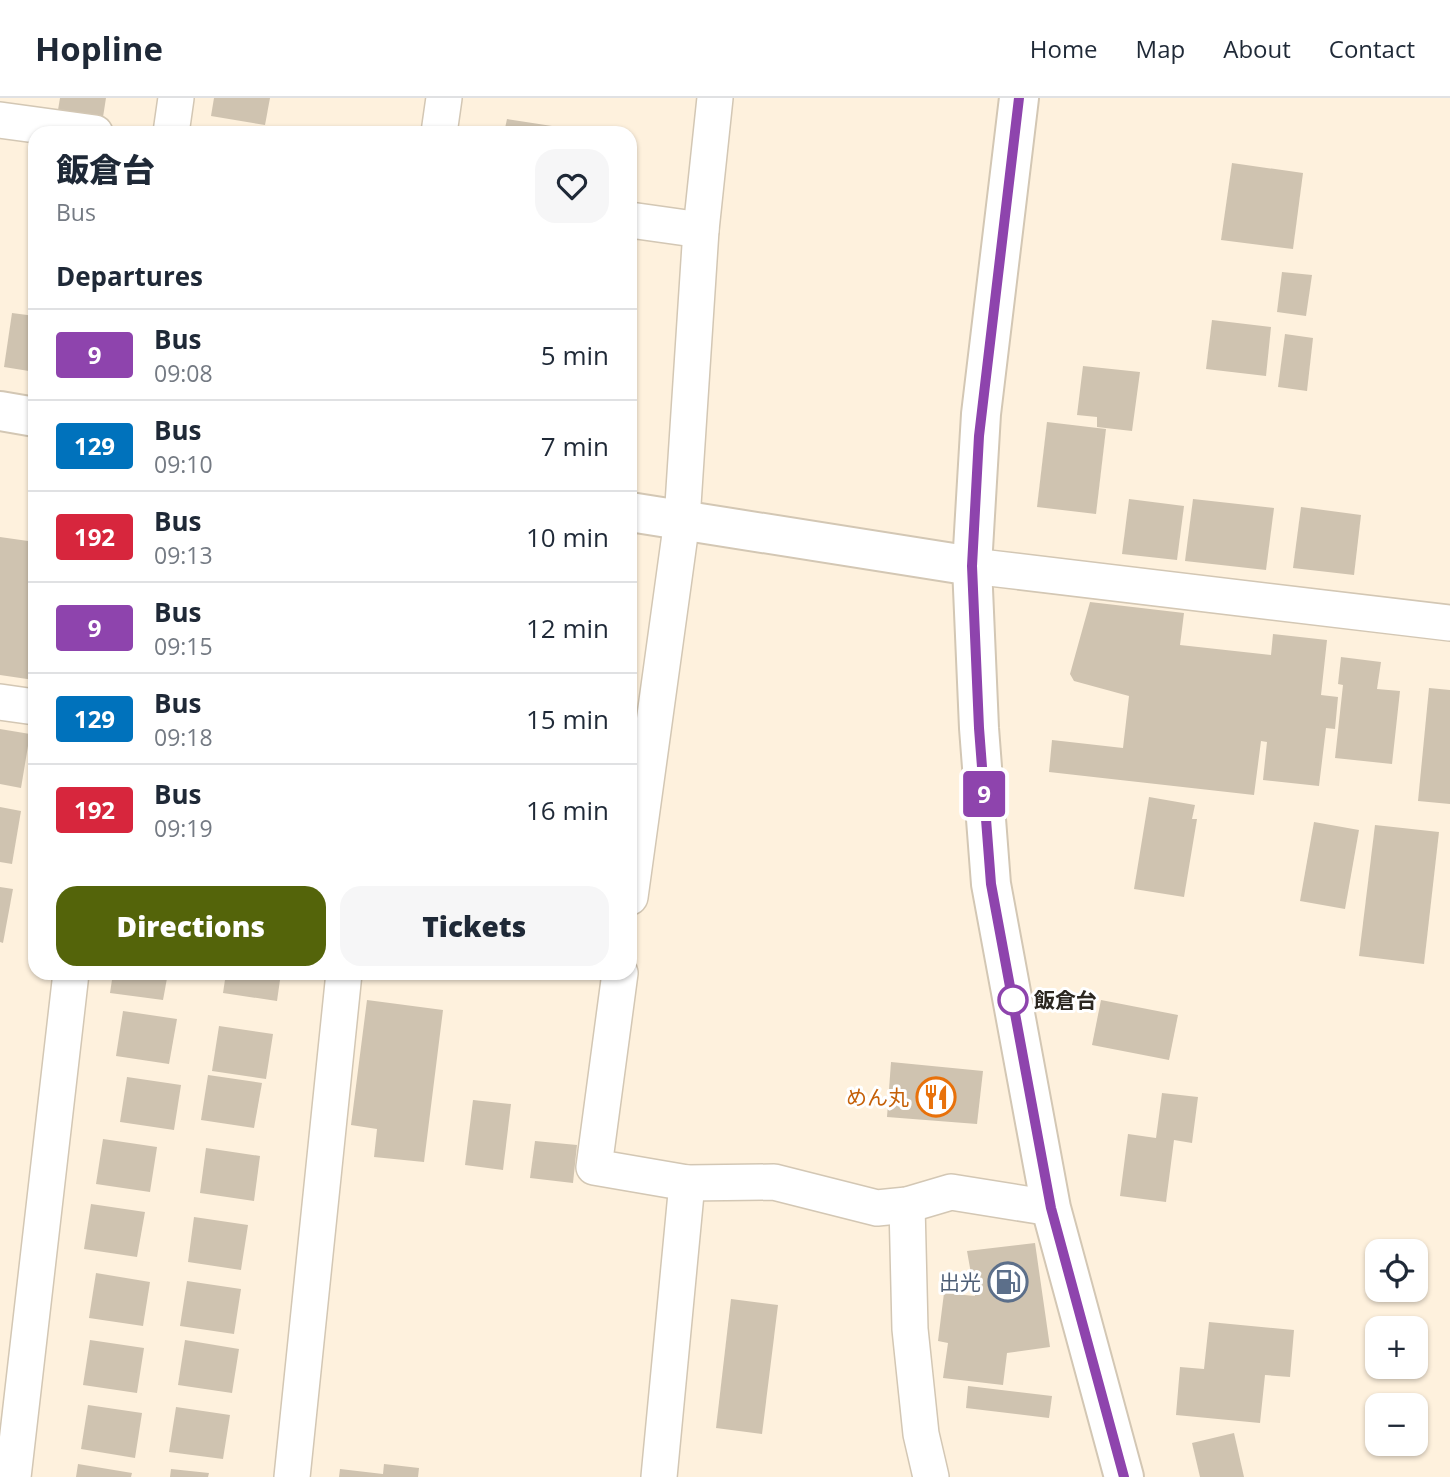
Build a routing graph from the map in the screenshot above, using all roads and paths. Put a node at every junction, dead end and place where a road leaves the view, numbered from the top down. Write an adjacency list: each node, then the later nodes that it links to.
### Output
1 (176, 98): 7 (street)
2 (444, 98): 8 (street)
3 (715, 98): 10 (street)
4 (1019, 98): 15 (main road)
5 (0, 120): 6 (street)
6 (44, 126)
7 (172, 126)
8 (440, 126)
9 (637, 221): 10 (street)
10 (701, 230): 14 (street)
11 (0, 411): 12 (main road)
12 (28, 416)
13 (637, 513): 14 (main road)
14 (682, 520): 15 (main road); 19 (street)
15 (972, 566): 16 (street); 25 (main road)
16 (1450, 623)
17 (0, 702): 18 (street)
18 (28, 706)
19 (637, 796)
20 (70, 980): 26 (street)
21 (343, 980): 28 (street)
22 (619, 980): 23 (street)
23 (687, 1182): 24 (street); 29 (street)
24 (907, 1205): 25 (street); 30 (street)
25 (1051, 1208): 31 (main road)
26 (12, 1379): 27 (street)
27 (13, 1477)
28 (292, 1477)
29 (659, 1477)
30 (931, 1477)
31 (1124, 1477)

